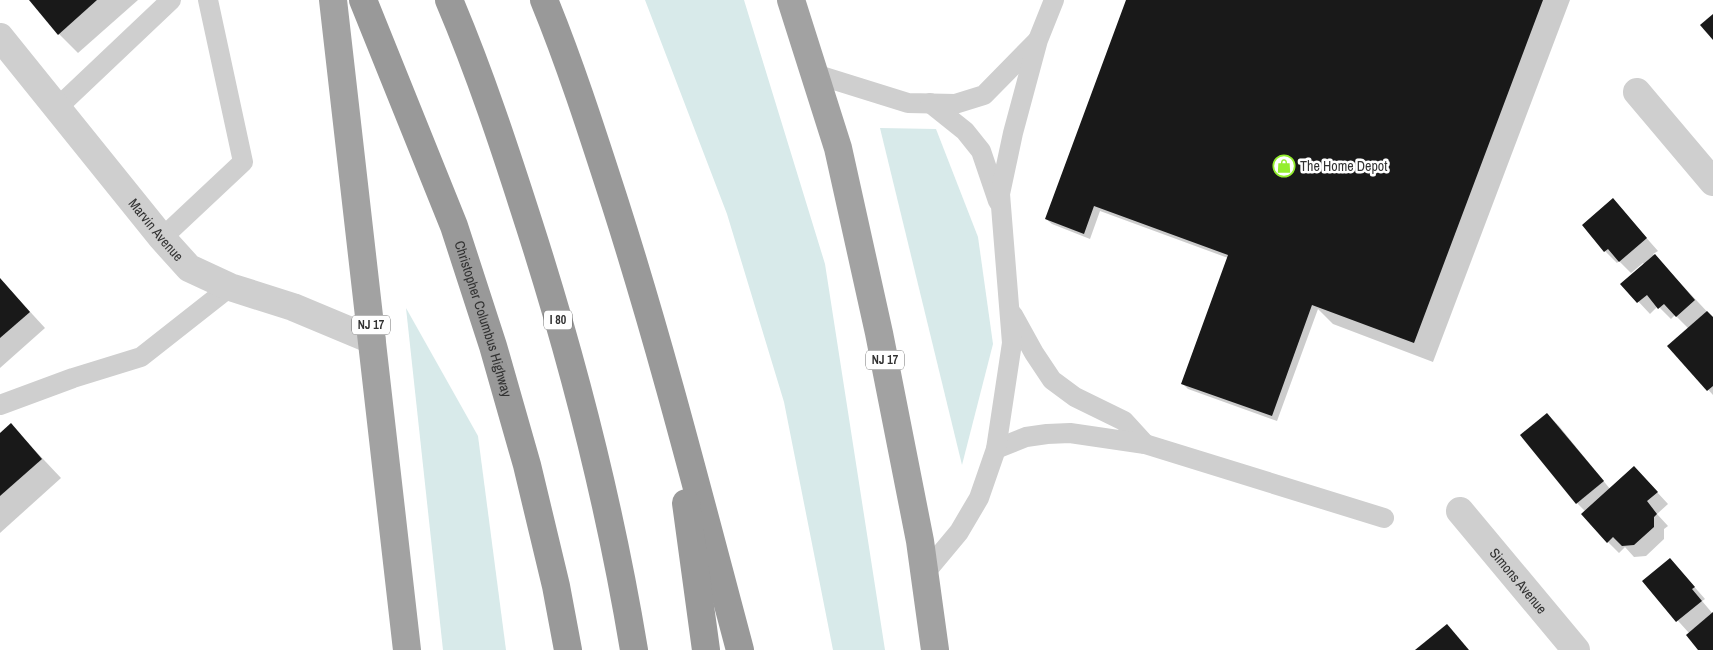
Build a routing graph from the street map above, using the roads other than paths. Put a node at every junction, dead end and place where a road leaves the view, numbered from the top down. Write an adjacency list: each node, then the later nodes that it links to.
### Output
1 (171, 0): 14 (lane)
2 (208, 0): 17 (lane)
3 (333, 0): 20 (highway, NJ 17)
4 (449, 0): 30 (highway, I 80)
5 (544, 0): 21 (highway)
6 (791, 0): 11 (highway, NJ 17)
7 (1054, 0): 10 (lane)
8 (367, 8): 29 (highway, Christopher Columbus Highway)
9 (0, 37): 14 (street, Marvin Avenue)
10 (1038, 40): 13 (lane); 16 (lane)
11 (815, 74): 13 (lane); 27 (highway, NJ 17)
12 (1637, 92): 15 (street)
13 (930, 103): 16 (lane)
14 (57, 108): 17 (street, Marvin Avenue)
15 (1713, 182)
16 (1001, 213): 19 (lane)
17 (162, 238): 18 (street, Marvin Avenue)
18 (230, 287): 20 (street, Marvin Avenue); 22 (lane)
19 (1009, 309): 23 (lane); 24 (lane)
20 (372, 340): 28 (highway, NJ 17)
21 (670, 385): 31 (highway); 32 (highway)
22 (0, 405)
23 (1145, 444): 24 (lane); 26 (lane)
24 (996, 449): 27 (lane)
25 (1460, 511): 34 (street, Simons Avenue)
26 (1384, 518)
27 (924, 574): 33 (highway, NJ 17)
28 (407, 650)
29 (568, 650)
30 (634, 650)
31 (706, 650)
32 (740, 650)
33 (935, 650)
34 (1576, 650)

